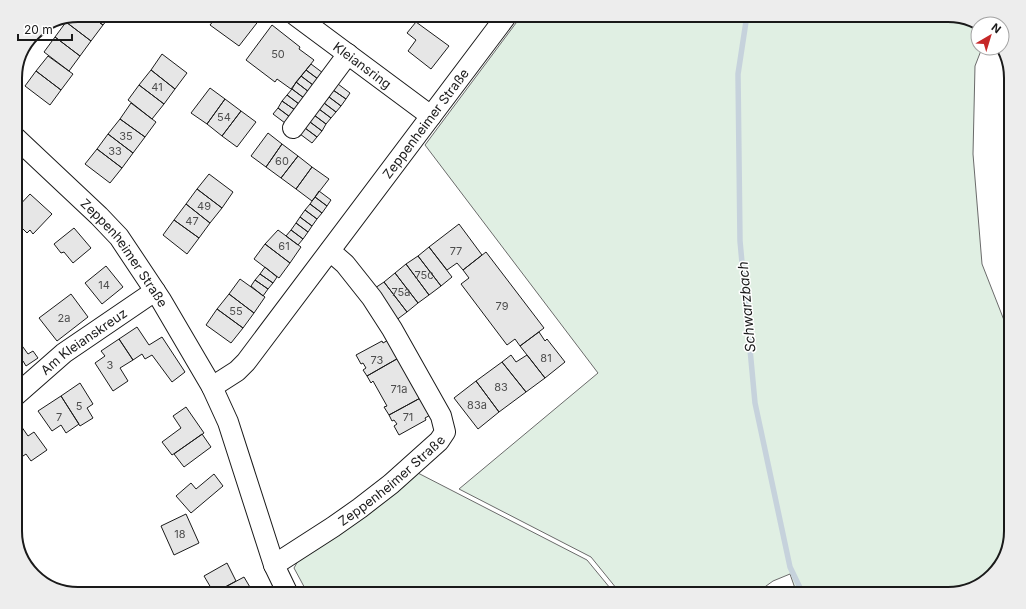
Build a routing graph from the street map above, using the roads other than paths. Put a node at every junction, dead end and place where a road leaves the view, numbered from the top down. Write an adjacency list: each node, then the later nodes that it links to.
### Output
1 (305, 22): 3 (street, Kleiansring)
2 (502, 22): 4 (street, Zeppenheimer Straße)
3 (348, 54): 4 (street, Kleiansring); 5 (street)
4 (431, 116): 7 (street, Zeppenheimer Straße)
5 (294, 128)
6 (22, 144): 8 (street, Zeppenheimer Straße)
7 (330, 251): 9 (street, Zeppenheimer Straße); 11 (street, Zeppenheimer Straße)
8 (155, 291): 9 (street, Zeppenheimer Straße); 10 (street, Am Kleianskreuz)
9 (212, 387): 11 (street, Zeppenheimer Straße)
10 (22, 390)
11 (274, 565): 12 (street, Zeppenheimer Straße)
12 (285, 587)

